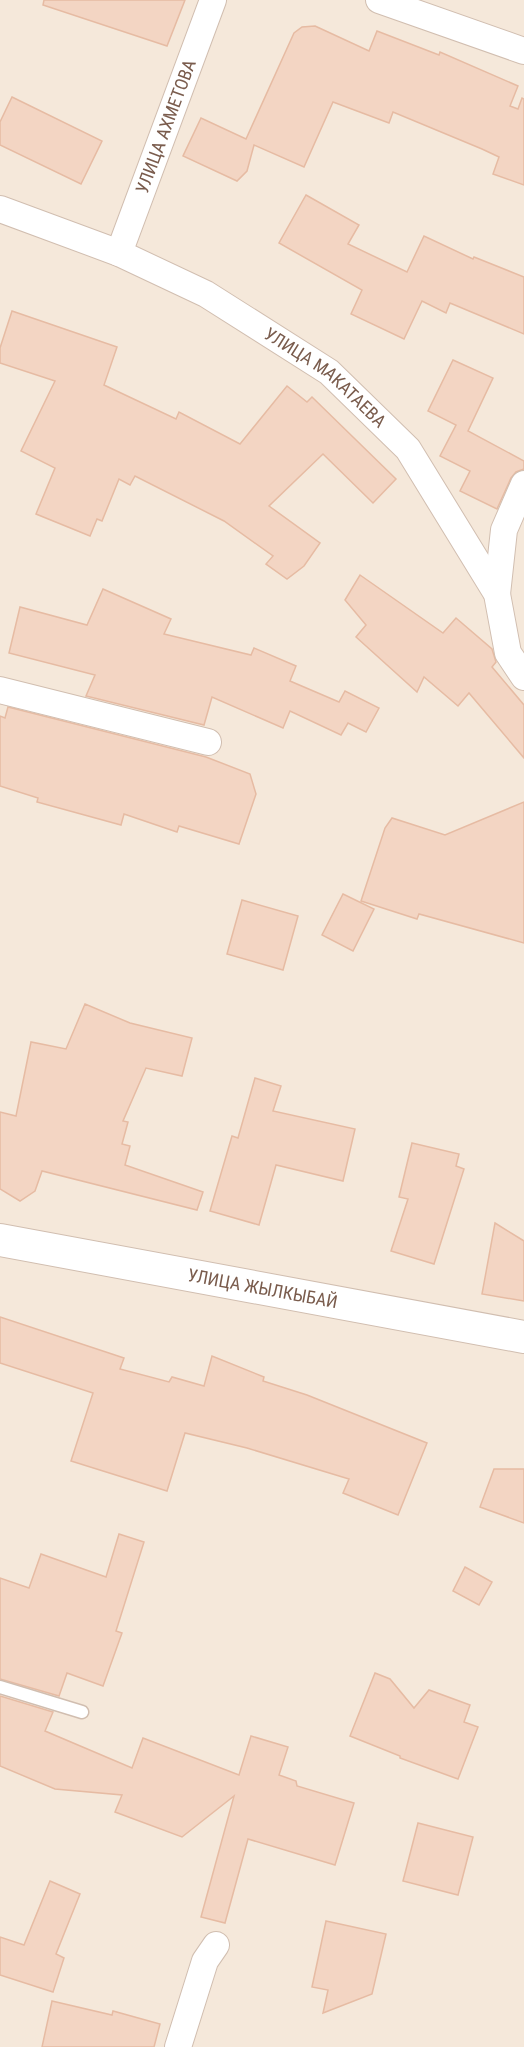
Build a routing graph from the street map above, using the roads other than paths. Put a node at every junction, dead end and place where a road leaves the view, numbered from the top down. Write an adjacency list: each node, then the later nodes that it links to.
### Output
1 (213, 0): 5 (street, УЛИЦА АХМЕТОВА)
2 (379, 0): 3 (street)
3 (524, 51)
4 (0, 209): 5 (street, УЛИЦА МАКАТАЕВА)
5 (119, 253): 7 (street, УЛИЦА МАКАТАЕВА)
6 (524, 484): 7 (street)
7 (497, 594): 8 (street, УЛИЦА МАКАТАЕВА)
8 (524, 677)
9 (0, 690): 10 (street)
10 (208, 742)
11 (0, 1240): 12 (street, УЛИЦА ЖЫЛКЫБАЙ)
12 (524, 1337)
13 (0, 1687): 14 (lane)
14 (82, 1712)
15 (216, 1945): 16 (street)
16 (177, 2047)

